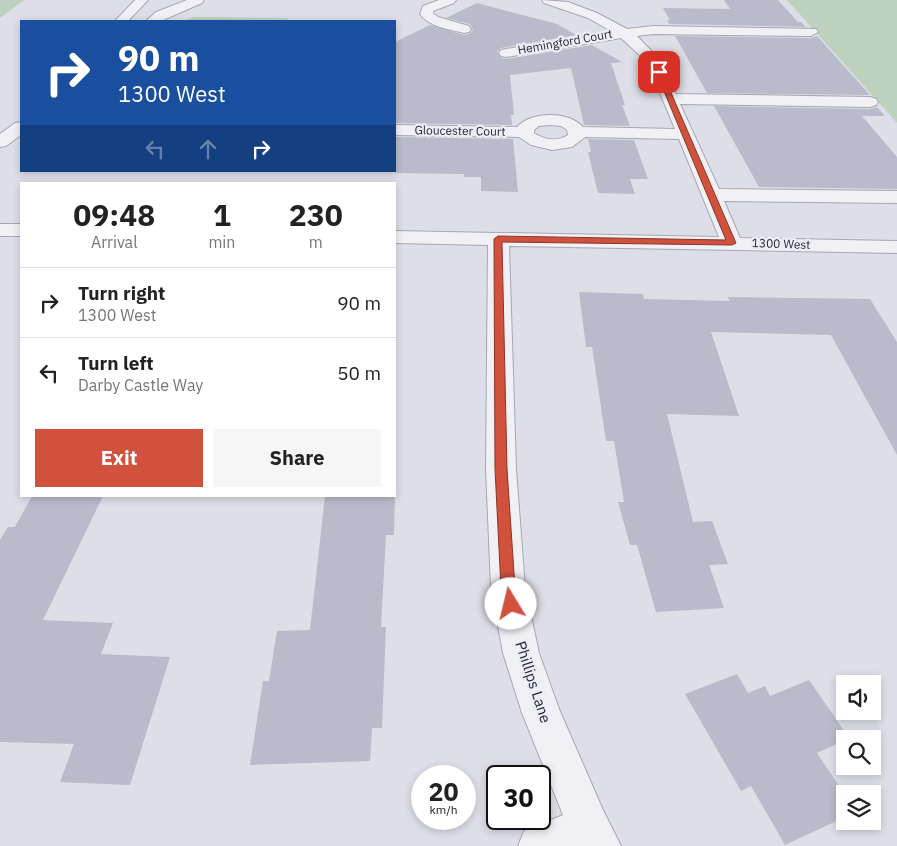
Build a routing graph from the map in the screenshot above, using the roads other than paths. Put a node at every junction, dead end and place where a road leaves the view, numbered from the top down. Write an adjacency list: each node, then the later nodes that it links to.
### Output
1 (142, 0): 7 (street)
2 (198, 0): 8 (street)
3 (450, 0): 9 (street)
4 (548, 0): 6 (street)
5 (598, 4): 6 (street)
6 (581, 10): 10 (street)
7 (122, 20)
8 (154, 20)
9 (464, 29)
10 (624, 32): 11 (street, Hemingford Court); 13 (street, Hemingford Court); 15 (street)
11 (811, 32)
12 (493, 42): 13 (street, Hemingford Court)
13 (506, 52): 14 (street, Hemingford Court)
14 (520, 64)
15 (671, 99): 16 (street); 21 (street)
16 (870, 102)
17 (20, 128): 22 (street)
18 (396, 130): 19 (street, Gloucester Court)
19 (524, 132): 20 (street, Gloucester Court); 20 (street, Gloucester Court)
20 (577, 132): 21 (street, Gloucester Court)
21 (686, 134): 23 (street)
22 (0, 142)
23 (711, 194): 24 (street); 29 (street)
24 (897, 197)
25 (0, 230): 26 (street)
26 (20, 230)
27 (396, 237): 28 (street, 1300 West)
28 (498, 239): 29 (street, 1300 West); 31 (street, Phillips Lane)
29 (732, 243): 30 (street, 1300 West)
30 (897, 247)
31 (594, 835): 32 (street)
32 (539, 846)

